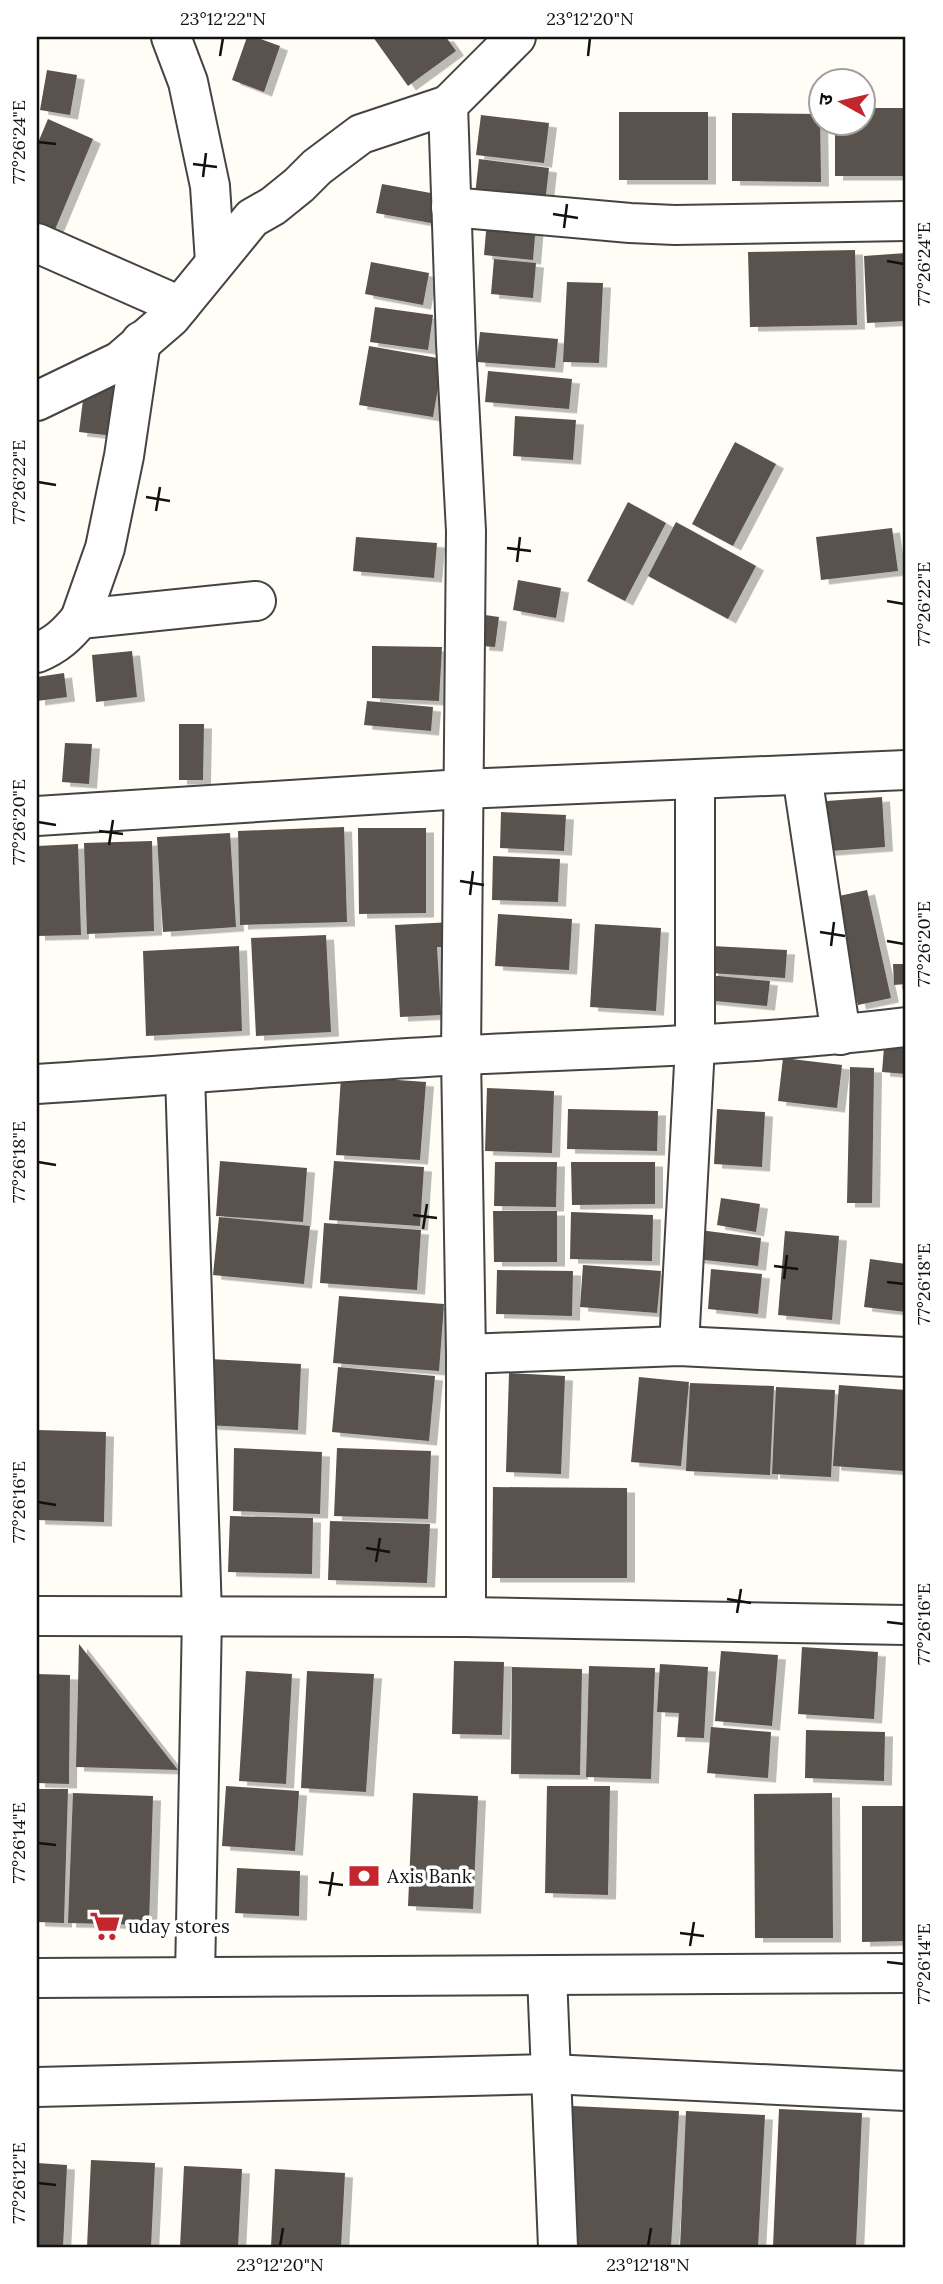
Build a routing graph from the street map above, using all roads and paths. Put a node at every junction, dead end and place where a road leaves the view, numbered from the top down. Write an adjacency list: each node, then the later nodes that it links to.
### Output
1 (171, 37): 7 (street)
2 (516, 37): 3 (street)
3 (448, 105): 4 (street); 7 (street)
4 (451, 207): 5 (street); 17 (street)
5 (906, 221)
6 (37, 243): 8 (street)
7 (215, 262): 8 (street)
8 (180, 306): 9 (street)
9 (141, 341): 10 (street); 12 (street)
10 (37, 401)
11 (256, 600): 12 (street)
12 (80, 619): 13 (street)
13 (37, 653)
14 (906, 770): 15 (street)
15 (802, 775): 16 (street); 20 (street)
16 (695, 780): 17 (street); 21 (street)
17 (463, 789): 18 (street); 22 (street)
18 (37, 816)
19 (906, 1027): 20 (street)
20 (841, 1035): 21 (street)
21 (695, 1046): 22 (street); 25 (street)
22 (461, 1055): 23 (street); 26 (street)
23 (185, 1074): 24 (street); 29 (street)
24 (37, 1084)
25 (679, 1346): 26 (street); 27 (street)
26 (466, 1354): 30 (street)
27 (906, 1357)
28 (37, 1616): 29 (street)
29 (201, 1616): 30 (street); 34 (street)
30 (466, 1617): 31 (street)
31 (906, 1625)
32 (906, 1973): 33 (street)
33 (547, 1975): 34 (street); 36 (street)
34 (195, 1977): 35 (street)
35 (37, 1978)
36 (550, 2074): 37 (street); 38 (street); 39 (street)
37 (37, 2087)
38 (906, 2091)
39 (558, 2247)

